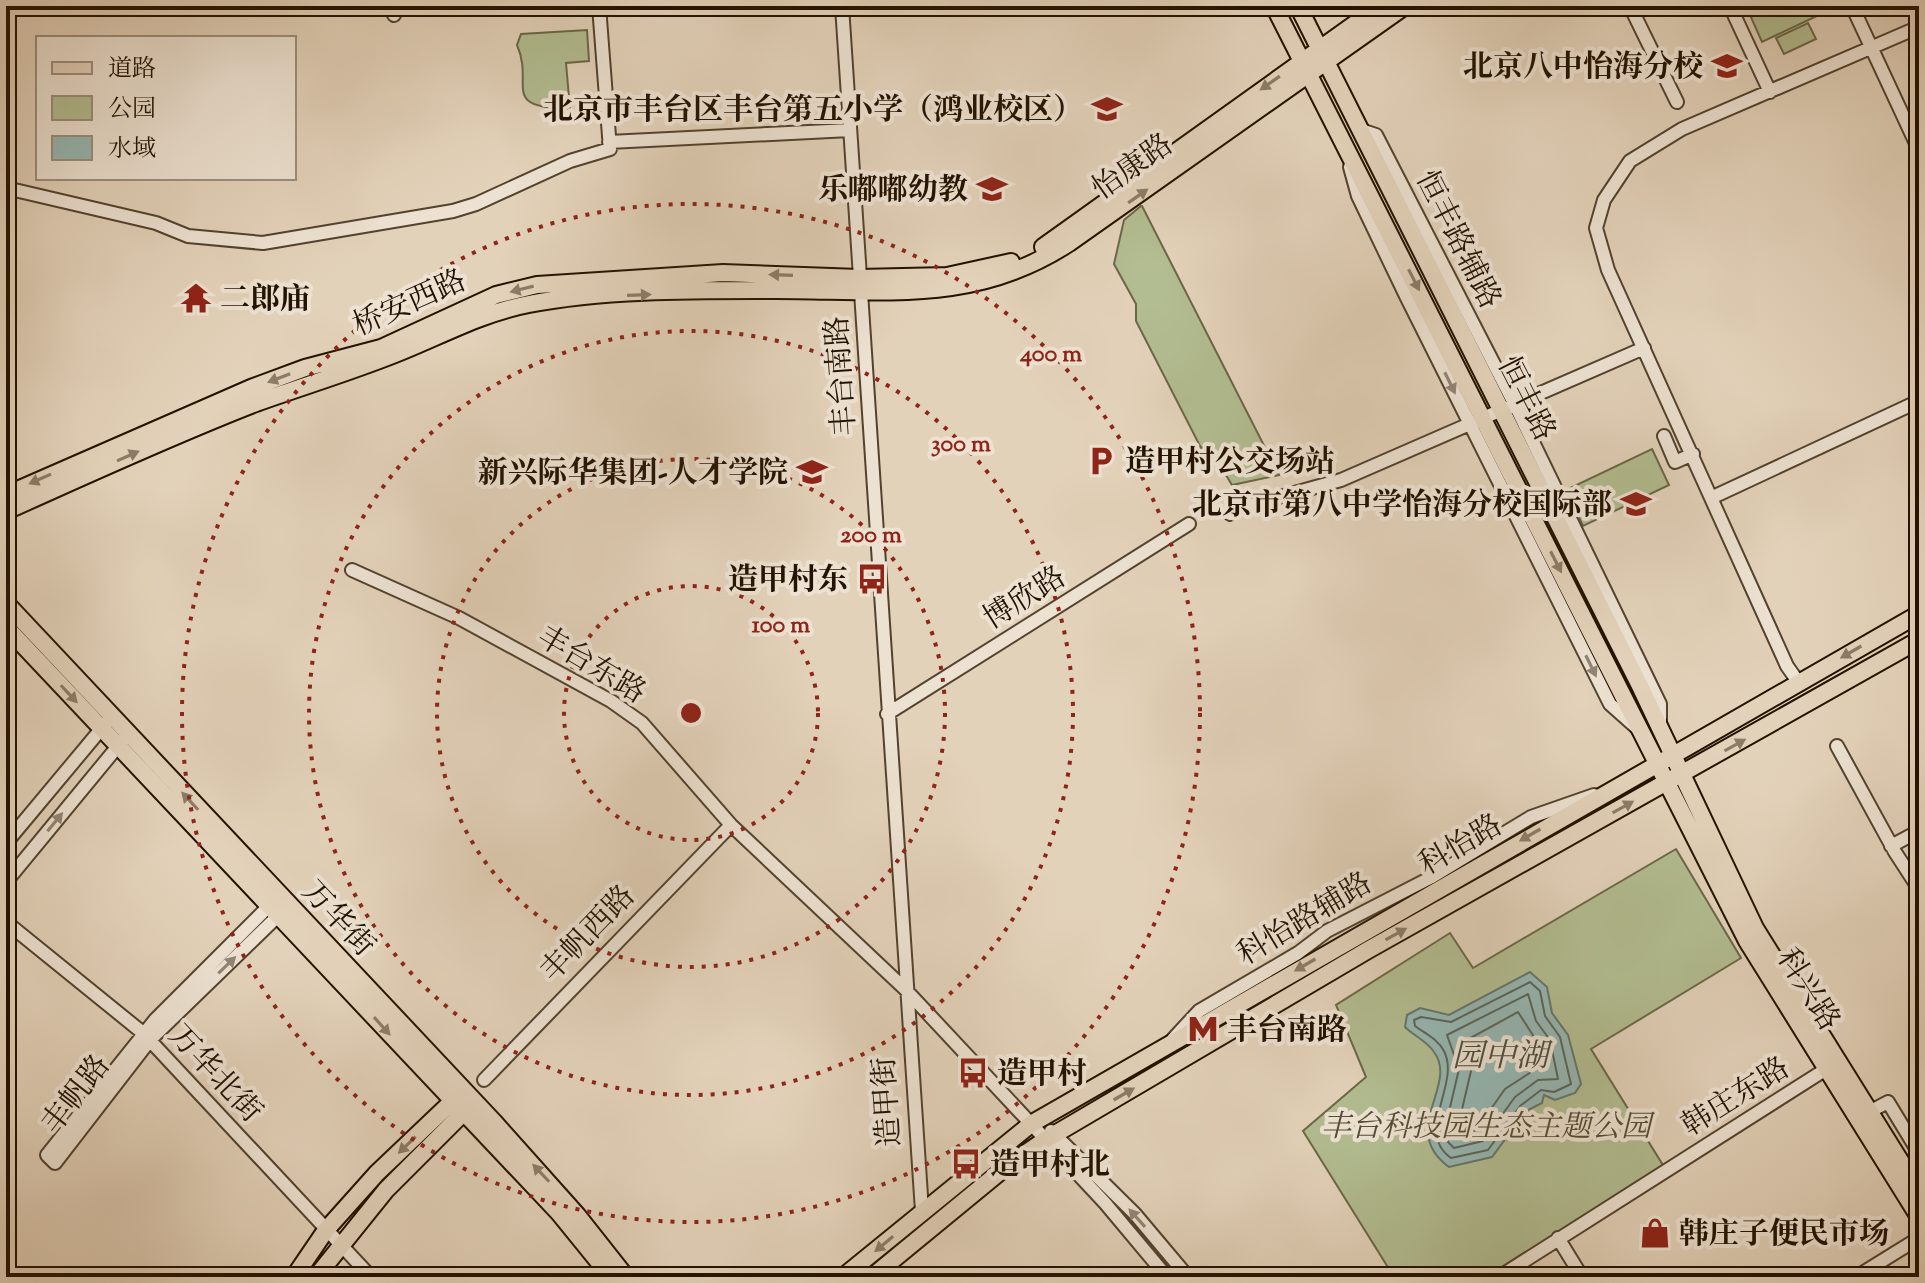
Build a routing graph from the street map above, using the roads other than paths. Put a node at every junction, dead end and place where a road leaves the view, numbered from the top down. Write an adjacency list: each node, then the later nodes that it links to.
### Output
1 (599, 6): 17 (street)
2 (842, 6): 16 (street, 丰台南路)
3 (1274, 6): 13 (main road, 恒丰路)
4 (1298, 6): 12 (main road, 恒丰路)
5 (1380, 6): 12 (main road, 怡康路)
6 (1405, 6): 12 (main road, 怡康路)
7 (1630, 6): 15 (street)
8 (1730, 6): 14 (street)
9 (1852, 6): 11 (street)
10 (1919, 27): 11 (street)
11 (1872, 48): 14 (street); 18 (street)
12 (1324, 56): 13 (main road, 怡康路); 23 (main road, 恒丰路)
13 (1306, 68): 20 (main road, 怡康路); 24 (main road, 恒丰路, one-way to 24)
14 (1770, 92): 21 (street)
15 (1677, 102)
16 (850, 130): 17 (street); 20 (street, 丰台南路)
17 (610, 146): 19 (street)
18 (1919, 150)
19 (6, 188)
20 (860, 286): 27 (main road, 桥安西路, one-way to 27); 29 (main road, 桥安西路, one-way to 20); 38 (street, 丰台南路)
21 (1644, 348): 23 (street); 26 (street)
22 (1919, 401): 28 (street)
23 (1508, 408): 24 (street); 42 (main road, 恒丰路)
24 (1477, 421): 30 (street); 42 (main road, 恒丰路, one-way to 42)
25 (1664, 436): 26 (street)
26 (1693, 454): 28 (street)
27 (6, 495)
28 (1713, 497): 37 (street)
29 (6, 511)
30 (1230, 514)
31 (1189, 524): 38 (street, 博欣路)
32 (352, 570): 44 (street, 丰台东路)
33 (6, 603): 39 (main road, 万华街)
34 (1919, 614): 37 (main road, 科怡路, one-way to 37)
35 (9, 638): 39 (main road, 万华街, one-way to 39)
36 (1919, 640): 43 (main road, 科怡路, one-way to 36)
37 (1799, 683): 42 (main road, 科怡路)
38 (887, 714): 52 (street, 丰台南路)
39 (106, 722): 40 (main road, 万华街); 46 (street)
40 (123, 740): 48 (street, one-way to 40); 50 (main road, 万华街)
41 (1837, 746): 47 (street)
42 (1664, 759): 43 (main road, 恒丰路); 58 (main road, 科怡路, one-way to 58)
43 (1673, 778): 54 (main road, 科兴路); 59 (main road, 科怡路, one-way to 43)
44 (731, 825): 52 (street, 丰台东路); 55 (street, 丰帆西路)
45 (1919, 831): 47 (street)
46 (6, 843)
47 (1891, 846): 49 (street)
48 (6, 882)
49 (1919, 889)
50 (279, 905): 53 (street, 丰帆路); 56 (main road, 万华街)
51 (6, 922): 53 (street, 万华北街)
52 (905, 989): 58 (street); 62 (street, 造甲街)
53 (147, 1037): 53 (street, 丰帆路); 64 (street, 万华北街)
54 (1832, 1065): 57 (main road, 科兴路); 63 (main road, 科兴路); 65 (street, 韩庄东路)
55 (484, 1080)
56 (463, 1102): 64 (main road, one-way to 64); 67 (main road); 71 (main road, 万华街); 72 (main road, 万华街, one-way to 56)
57 (1869, 1112): 60 (street); 61 (main road, 科兴路)
58 (1031, 1124): 59 (street); 62 (main road)
59 (1051, 1137): 74 (main road); 75 (street); 76 (street, one-way to 59)
60 (1919, 1153)
61 (1919, 1191)
62 (922, 1211): 73 (main road, one-way to 73)
63 (1919, 1217)
64 (326, 1230): 67 (street, 万华北街); 68 (main road)
65 (1558, 1238): 77 (street, 韩庄东路); 78 (street)
66 (1919, 1238): 79 (street)
67 (339, 1244): 69 (main road); 70 (street, 万华北街)
68 (294, 1277)
69 (316, 1277)
70 (371, 1277)
71 (611, 1277)
72 (626, 1277)
73 (843, 1277)
74 (872, 1277)
75 (1167, 1277)
76 (1188, 1277)
77 (1499, 1277)
78 (1582, 1277)
79 (1856, 1277)

